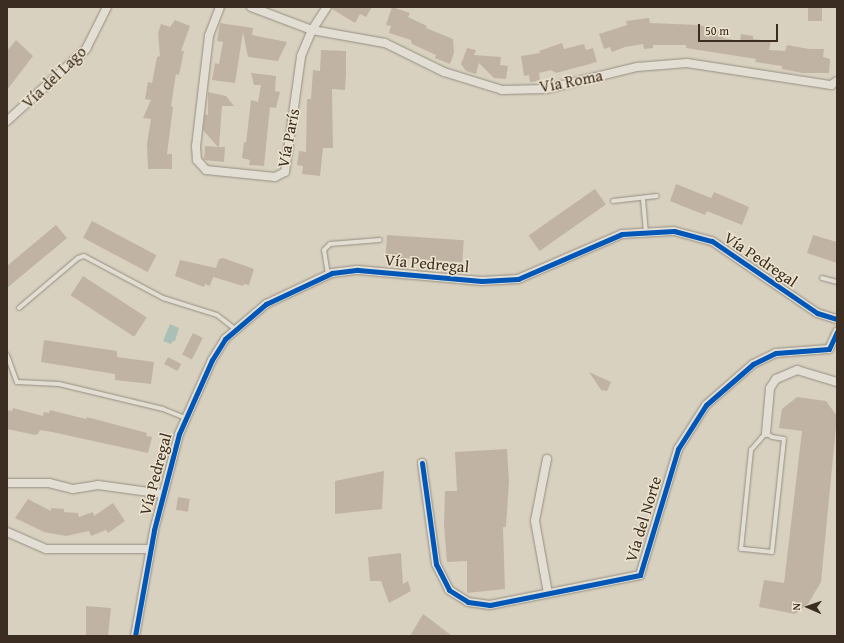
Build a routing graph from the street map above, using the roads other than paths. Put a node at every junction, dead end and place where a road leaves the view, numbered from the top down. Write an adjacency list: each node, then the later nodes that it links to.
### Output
1 (107, 7): 7 (street, Vía del Lago)
2 (220, 7): 5 (street, Vía París)
3 (251, 7): 5 (street, Vía Roma)
4 (327, 7): 5 (street, Vía París)
5 (312, 30): 6 (street, Vía Roma)
6 (837, 81)
7 (7, 121)
8 (657, 196): 9 (lane)
9 (643, 199): 10 (lane); 11 (lane)
10 (613, 201)
11 (646, 233): 13 (street, Vía Pedregal); 17 (street, Vía Pedregal)
12 (380, 240): 13 (lane)
13 (328, 275): 18 (street, Vía Pedregal)
14 (822, 278): 15 (lane)
15 (837, 282)
16 (19, 308): 18 (lane)
17 (837, 319)
18 (235, 329): 22 (street, Vía Pedregal)
19 (837, 332): 30 (street, Vía del Norte)
20 (7, 355): 22 (lane)
21 (837, 382): 23 (street)
22 (184, 418): 27 (street, Vía Pedregal)
23 (766, 433): 23 (lane)
24 (547, 459): 30 (street)
25 (422, 463): 30 (street, Vía del Norte)
26 (7, 483): 27 (street)
27 (163, 494): 29 (street, Vía Pedregal)
28 (7, 532): 29 (street)
29 (150, 549): 31 (street, Vía Pedregal)
30 (548, 593)
31 (135, 636)

